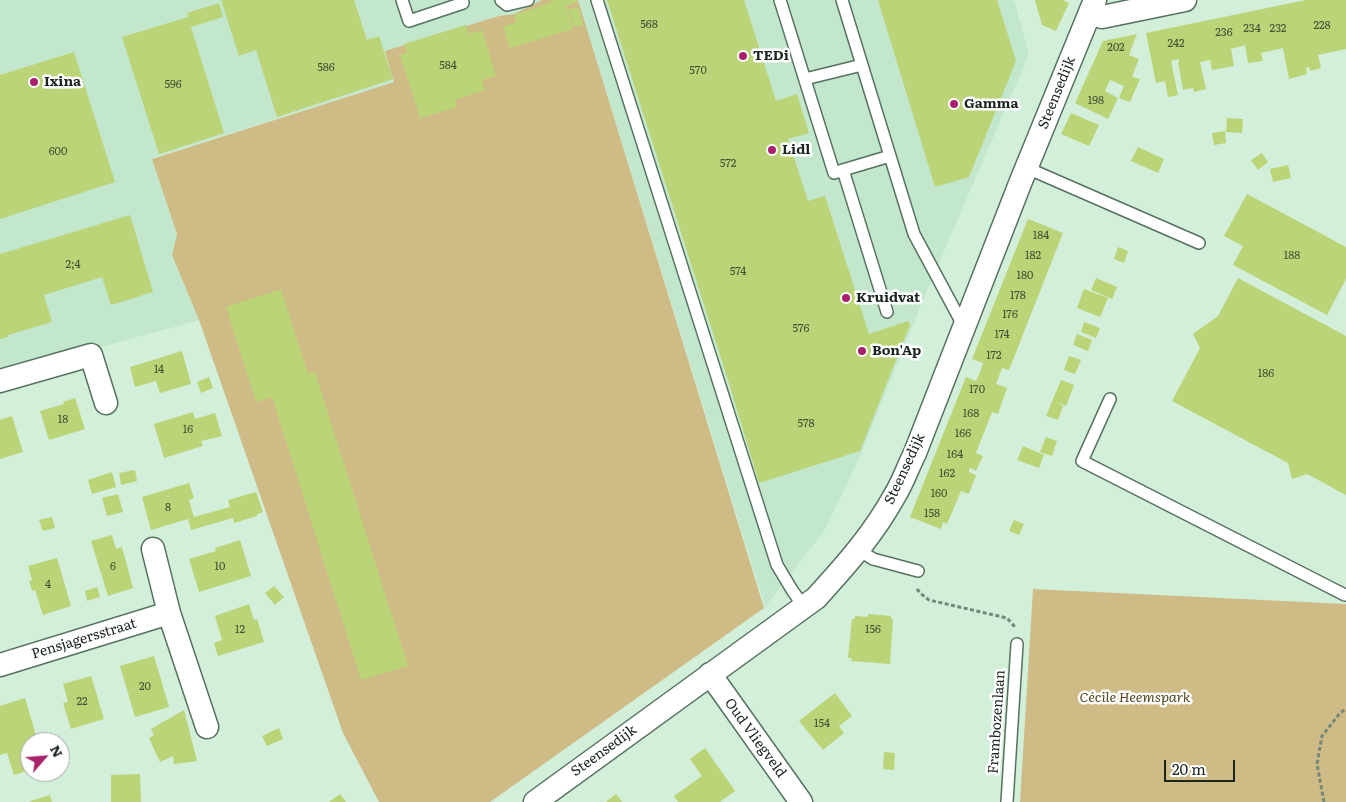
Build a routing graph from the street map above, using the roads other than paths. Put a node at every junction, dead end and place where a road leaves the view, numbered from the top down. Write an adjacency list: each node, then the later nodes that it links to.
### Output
1 (402, 0): 2 (lane)
2 (462, 0)
3 (501, 0): 4 (lane)
4 (528, 0)
5 (598, 0): 25 (lane)
6 (780, 0): 11 (lane)
7 (842, 0): 10 (lane)
8 (1185, 0): 9 (street)
9 (1093, 6): 13 (street, Steensedijk)
10 (862, 65): 11 (lane); 12 (lane)
11 (805, 79): 14 (lane)
12 (890, 156): 14 (lane); 17 (lane)
13 (1027, 168): 15 (lane); 17 (street, Steensedijk)
14 (843, 170): 16 (lane)
15 (1199, 243)
16 (887, 312)
17 (964, 328): 22 (street, Steensedijk)
18 (0, 381): 20 (street)
19 (1110, 399): 24 (lane)
20 (106, 402)
21 (153, 549): 26 (street)
22 (859, 550): 23 (lane); 25 (street, Steensedijk)
23 (918, 571)
24 (1345, 595)
25 (804, 607): 29 (street, Steensedijk)
26 (169, 613): 28 (street, Pensjagersstraat); 30 (street)
27 (1017, 644): 33 (lane, Frambozenlaan)
28 (0, 665)
29 (710, 674): 31 (street, Steensedijk); 32 (street, Oud Vliegveld)
30 (208, 727)
31 (535, 802)
32 (801, 802)
33 (1007, 802)

